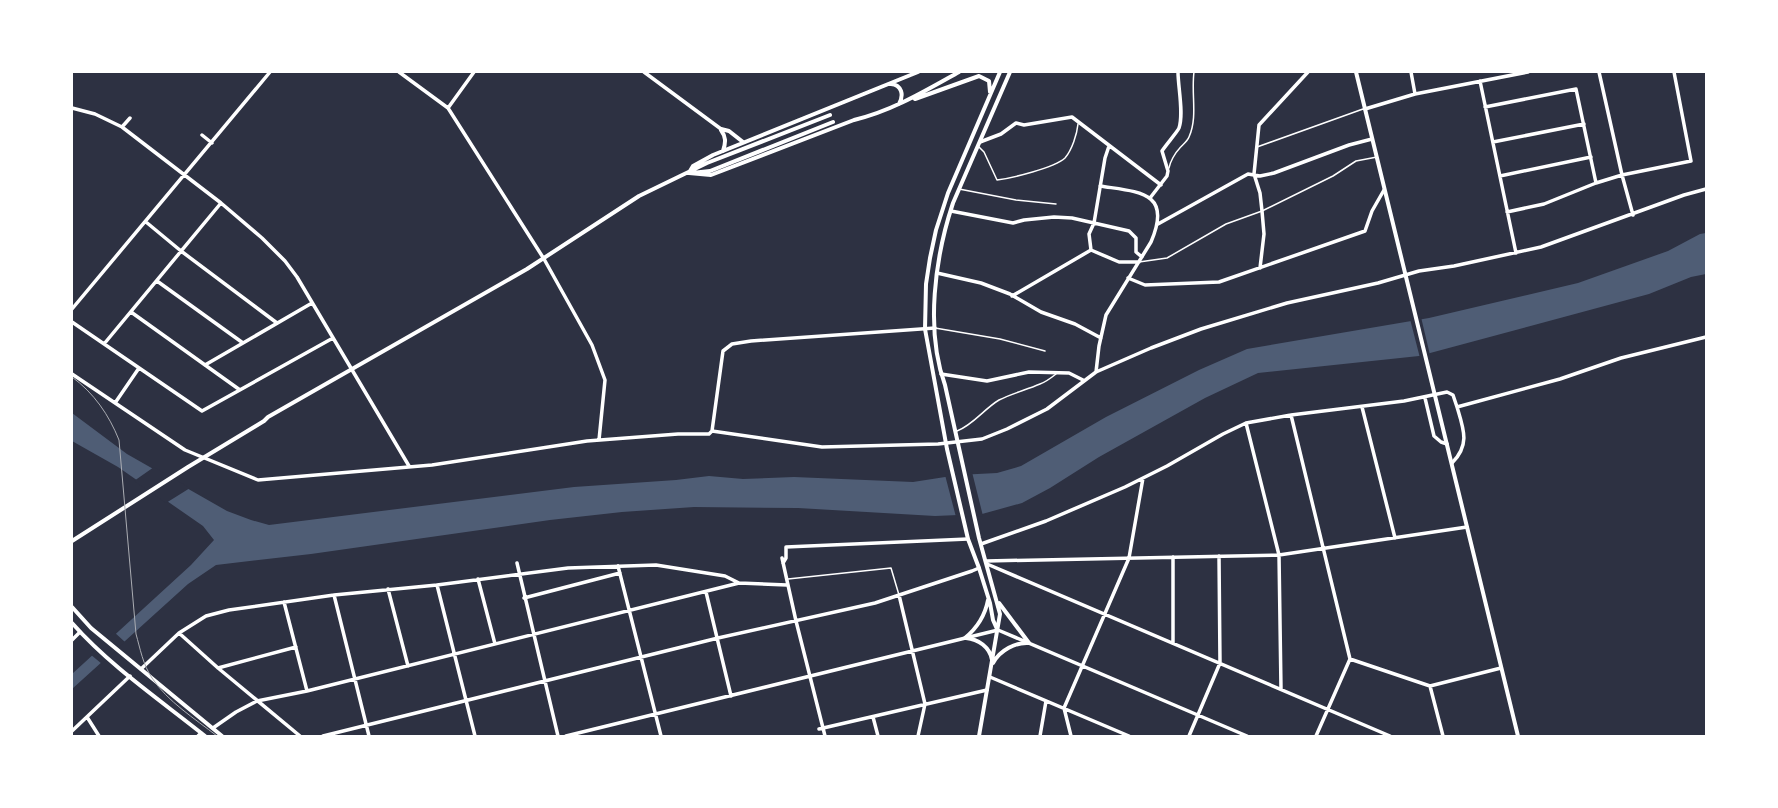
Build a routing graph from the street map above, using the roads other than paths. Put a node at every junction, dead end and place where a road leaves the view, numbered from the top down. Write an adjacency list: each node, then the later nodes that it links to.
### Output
1 (270, 72): 38 (street)
2 (399, 72): 24 (street)
3 (474, 72): 24 (street)
4 (644, 72): 32 (street)
5 (918, 72): 18 (street)
6 (959, 72): 20 (street)
7 (1000, 72): 21 (street)
8 (1010, 72): 36 (street)
9 (1178, 72): 45 (street)
10 (1194, 72): 45 (lane)
11 (1308, 72): 41 (street)
12 (1356, 72): 25 (street)
13 (1411, 72): 19 (street)
14 (1528, 72): 17 (street)
15 (1599, 72): 49 (street)
16 (1674, 72): 49 (street)
17 (1480, 81): 19 (street); 22 (street)
18 (887, 84): 20 (street); 35 (street)
19 (1415, 94): 25 (street)
20 (896, 106): 21 (street); 46 (street)
21 (986, 106): 85 (street)
22 (1485, 107): 30 (street); 37 (street)
23 (72, 108): 31 (street)
24 (448, 108): 71 (street)
25 (1365, 109): 34 (street); 41 (lane)
26 (830, 115): 46 (street)
27 (130, 118): 31 (street)
28 (833, 122): 46 (street)
29 (1079, 122): 36 (street); 39 (lane); 40 (street)
30 (1584, 124): 37 (street); 44 (street)
31 (122, 127): 48 (street)
32 (721, 129): 35 (street); 42 (street)
33 (202, 135): 38 (street)
34 (1372, 139): 43 (street); 47 (street)
35 (743, 142): 42 (street)
36 (980, 142): 39 (street)
37 (1493, 142): 50 (street)
38 (212, 143): 48 (street)
39 (978, 146): 54 (street)
40 (1110, 146): 52 (street); 53 (street)
41 (1256, 148): 47 (street)
42 (722, 151): 46 (street)
43 (1377, 157): 56 (street); 61 (lane)
44 (1591, 157): 50 (street); 51 (street)
45 (1168, 171): 52 (street)
46 (688, 173): 71 (street)
47 (1254, 174): 61 (street); 66 (street)
48 (186, 175): 58 (street); 64 (street)
49 (1622, 175): 51 (street); 63 (street)
50 (1500, 176): 62 (street)
51 (1596, 183): 62 (street)
52 (1161, 185): 57 (street)
53 (1100, 186): 57 (street); 65 (street)
54 (959, 189): 59 (lane); 60 (street)
55 (1706, 189): 63 (street)
56 (1384, 190): 73 (street); 75 (street)
57 (1150, 198): 66 (street)
58 (221, 203): 68 (street); 79 (street)
59 (1056, 204)
60 (951, 211): 65 (street); 74 (street)
61 (1262, 211): 72 (lane); 73 (street)
62 (1508, 212): 69 (street)
63 (1633, 215): 69 (street)
64 (146, 222): 68 (street); 80 (street)
65 (1094, 223): 67 (street); 70 (street)
66 (1158, 224): 70 (street)
67 (1091, 250): 72 (street); 78 (street)
68 (181, 251): 77 (street); 83 (street)
69 (1516, 253): 75 (street)
70 (1142, 257): 72 (street)
71 (544, 259): 94 (street); 109 (street)
72 (1139, 262): 76 (street)
73 (1260, 268): 76 (street)
74 (937, 272): 78 (street); 84 (street)
75 (1405, 275): 95 (street); 112 (street)
76 (1128, 278): 88 (street)
77 (157, 280): 81 (street); 89 (street)
78 (1012, 296): 88 (street)
79 (312, 303): 83 (street); 87 (street)
80 (72, 309)
81 (131, 312): 90 (street); 92 (street)
82 (72, 322): 90 (street)
83 (277, 323): 89 (street)
84 (935, 328): 85 (street); 91 (lane); 97 (street)
85 (925, 329): 107 (street); 110 (street)
86 (1706, 337): 104 (street)
87 (332, 338): 94 (street); 100 (street)
88 (1101, 338): 95 (street)
89 (243, 343): 92 (street)
90 (104, 344): 93 (street)
91 (1045, 351)
92 (205, 365): 100 (street)
93 (139, 368): 100 (street); 102 (street)
94 (351, 369): 113 (street); 115 (street)
95 (1096, 372): 99 (street)
96 (72, 374): 102 (street)
97 (941, 374): 98 (street); 108 (street)
98 (1057, 374): 99 (street); 108 (lane)
99 (1084, 380): 111 (street)
100 (240, 390)
101 (1425, 398): 103 (street); 104 (street); 112 (street)
102 (115, 403): 113 (street)
103 (1362, 407): 105 (street); 118 (street)
104 (1457, 407): 114 (street)
105 (1291, 415): 106 (street); 122 (street)
106 (1246, 423): 116 (street); 123 (street)
107 (712, 431): 109 (street); 110 (street)
108 (955, 432): 111 (street)
109 (599, 440): 115 (street)
110 (946, 443): 111 (street); 119 (street)
111 (957, 444): 121 (street)
112 (1447, 444): 114 (street)
113 (203, 458): 115 (street); 120 (street)
114 (1452, 463): 117 (street)
115 (410, 466)
116 (1143, 478): 121 (street); 126 (street)
117 (1467, 527): 118 (street); 171 (street)
118 (1395, 538): 122 (street)
119 (968, 539): 130 (street); 134 (street)
120 (72, 541)
121 (981, 544): 127 (street)
122 (1324, 549): 123 (street); 165 (street)
123 (1279, 555): 124 (street); 179 (street)
124 (1219, 556): 125 (street); 166 (street)
125 (1173, 557): 126 (street); 159 (street)
126 (1129, 558): 127 (street); 148 (street)
127 (986, 562): 143 (street); 148 (street)
128 (517, 563): 132 (street)
129 (618, 566): 131 (street); 132 (street); 135 (street)
130 (979, 568): 140 (street); 144 (street)
131 (620, 573): 142 (street); 147 (street)
132 (518, 574): 133 (street); 142 (street)
133 (478, 579): 136 (street); 160 (street)
134 (786, 579): 137 (street); 140 (lane)
135 (740, 583): 137 (street); 139 (street)
136 (438, 585): 138 (street); 163 (street)
137 (787, 585): 149 (street)
138 (388, 589): 141 (street); 168 (street)
139 (706, 592): 147 (street); 155 (street)
140 (899, 594): 149 (street); 162 (street)
141 (334, 595): 145 (street); 176 (street)
142 (524, 598): 154 (street)
143 (996, 598): 151 (street); 158 (street)
144 (988, 600): 151 (street); 156 (street)
145 (284, 602): 153 (street); 161 (street)
146 (72, 607): 172 (street)
147 (630, 611): 154 (street); 164 (street)
148 (1105, 614): 159 (street); 169 (street)
149 (796, 621): 155 (street); 174 (street)
150 (72, 623): 152 (street)
151 (998, 630): 156 (street); 158 (street); 167 (street)
152 (80, 632): 157 (street); 173 (street)
153 (179, 633): 170 (street); 172 (street)
154 (533, 635): 160 (street); 177 (street)
155 (718, 638): 164 (street); 182 (street)
156 (965, 638): 162 (street); 167 (street)
157 (72, 640)
158 (1029, 643): 167 (street); 169 (street)
159 (1173, 643): 166 (street)
160 (494, 644): 163 (street)
161 (296, 647): 170 (street); 181 (street)
162 (913, 651): 174 (street); 186 (street)
163 (455, 654): 168 (street); 184 (street)
164 (642, 658): 177 (street); 189 (street)
165 (1350, 659): 178 (street); 188 (street)
166 (1220, 663): 179 (street); 190 (street)
167 (992, 665): 175 (street)
168 (408, 666): 176 (street)
169 (1083, 666): 187 (street); 190 (street)
170 (218, 668): 183 (street)
171 (1501, 668): 178 (street); 219 (street)
172 (141, 669): 194 (street)
173 (130, 676): 191 (street); 197 (street)
174 (810, 676): 182 (street); 195 (street)
175 (990, 677): 180 (street); 185 (street)
176 (355, 679): 181 (street); 193 (street)
177 (545, 682): 184 (street); 204 (street)
178 (1430, 686): 218 (street)
179 (1281, 689): 188 (street)
180 (987, 690): 186 (street); 210 (street)
181 (308, 691): 183 (street)
182 (731, 696): 189 (street)
183 (257, 701): 194 (street); 200 (street)
184 (466, 701): 193 (street); 203 (street)
185 (1046, 701): 187 (street); 211 (street)
186 (925, 704): 192 (street); 209 (street)
187 (1064, 708): 212 (street); 213 (street)
188 (1328, 709): 216 (street); 217 (street)
189 (656, 714): 205 (street); 206 (street)
190 (1198, 715): 214 (street); 215 (street)
191 (87, 717): 196 (street); 198 (street)
192 (873, 717): 195 (street); 208 (street)
193 (366, 726): 201 (street); 202 (street)
194 (213, 728): 199 (street)
195 (821, 728): 207 (street)
196 (72, 731)
197 (201, 735)
198 (99, 736)
199 (222, 736)
200 (300, 736)
201 (323, 736)
202 (368, 736)
203 (475, 736)
204 (558, 736)
205 (566, 736)
206 (661, 736)
207 (825, 736)
208 (878, 736)
209 (918, 736)
210 (978, 736)
211 (1040, 736)
212 (1071, 736)
213 (1129, 736)
214 (1189, 736)
215 (1247, 736)
216 (1316, 736)
217 (1390, 736)
218 (1443, 736)
219 (1518, 736)

